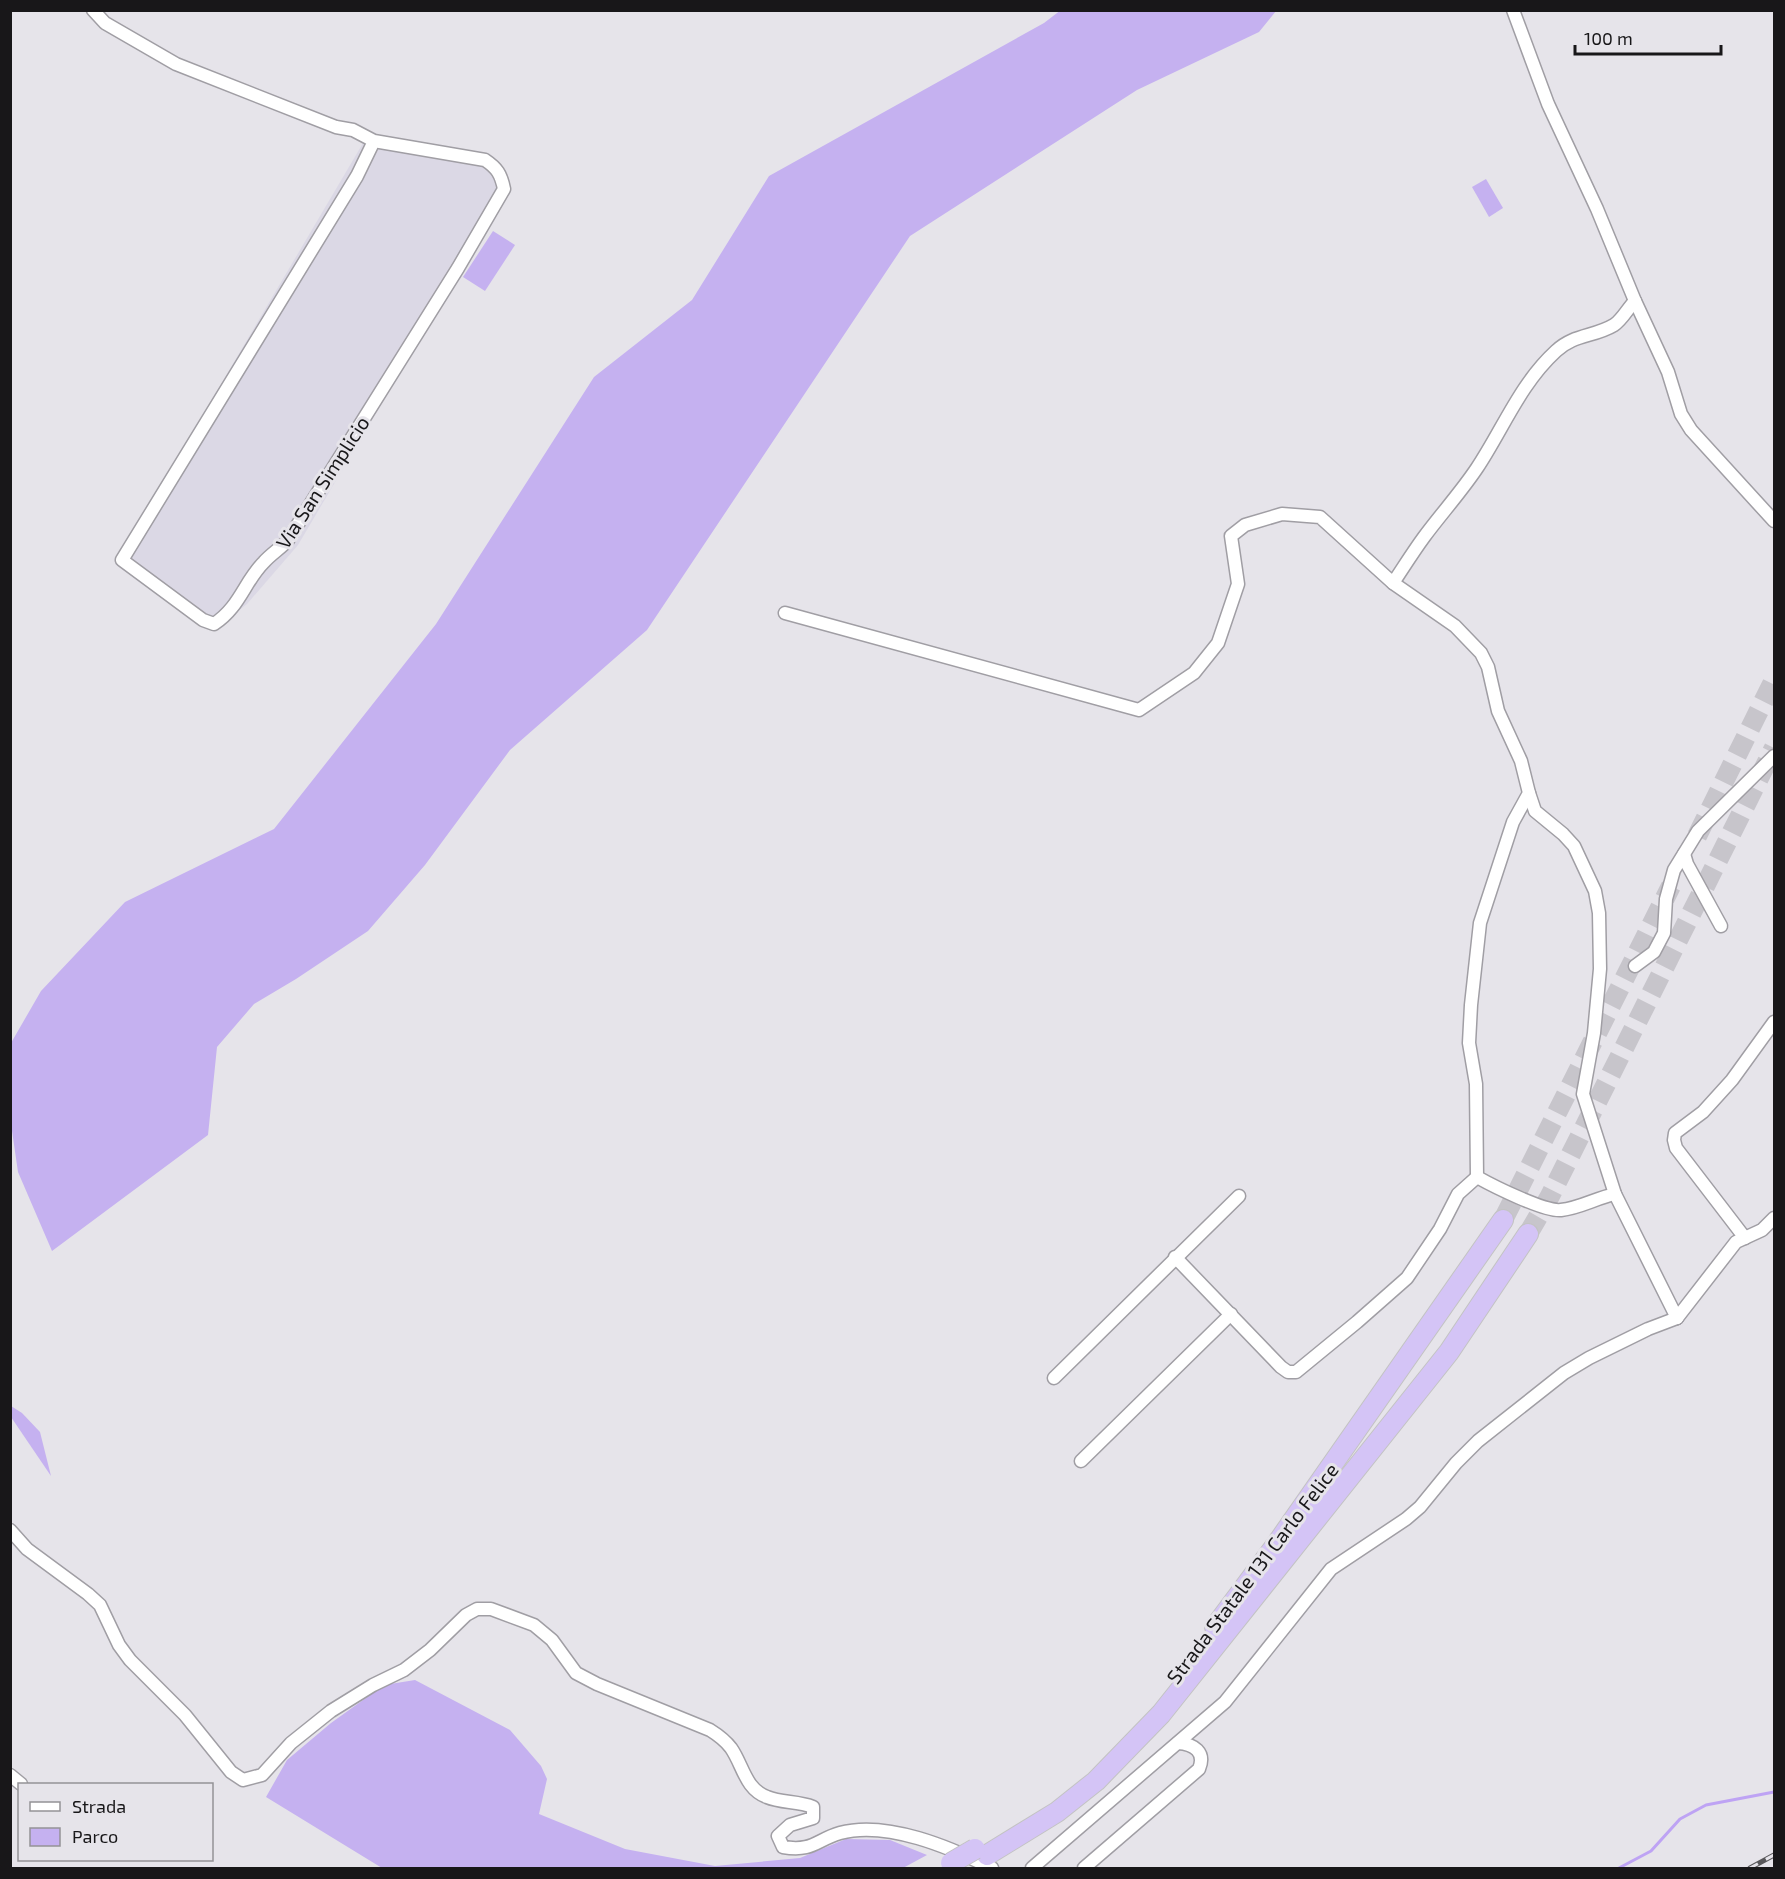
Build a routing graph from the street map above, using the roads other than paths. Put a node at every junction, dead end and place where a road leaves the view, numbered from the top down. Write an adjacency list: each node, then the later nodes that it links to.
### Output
1 (93, 10): 3 (street, Via San Simplicio)
2 (1513, 10): 4 (street)
3 (374, 141): 3 (street, Via San Simplicio)
4 (1635, 301): 5 (street); 6 (street)
5 (1774, 521)
6 (1393, 583): 7 (street); 9 (street)
7 (785, 613)
8 (1774, 756): 10 (street)
9 (1529, 793): 14 (street); 15 (street)
10 (1684, 854): 11 (street); 12 (street)
11 (1721, 926)
12 (1635, 966)
13 (1774, 1022): 20 (street)
14 (1478, 1177): 15 (street); 22 (street)
15 (1615, 1194): 23 (street)
16 (1239, 1196): 21 (street)
17 (1774, 1218): 20 (street)
18 (1503, 1220): 28 (highway, Strada Statale 131 Carlo Felice)
19 (1528, 1234): 27 (highway, Strada Statale 131 Carlo Felice)
20 (1745, 1238): 23 (street)
21 (1176, 1257): 22 (street); 24 (street)
22 (1231, 1314): 25 (street)
23 (1677, 1318): 29 (street)
24 (1054, 1378)
25 (1081, 1461)
26 (10, 1530): 30 (street)
27 (1197, 1670): 28 (highway); 30 (highway, Strada Statale 131 Carlo Felice)
28 (1178, 1676): 30 (highway, Strada Statale 131 Carlo Felice)
29 (1178, 1743): 32 (street); 33 (street)
30 (985, 1857): 31 (highway, Strada Statale 131 Carlo Felice)
31 (952, 1867)
32 (1032, 1869)
33 (1084, 1869)

